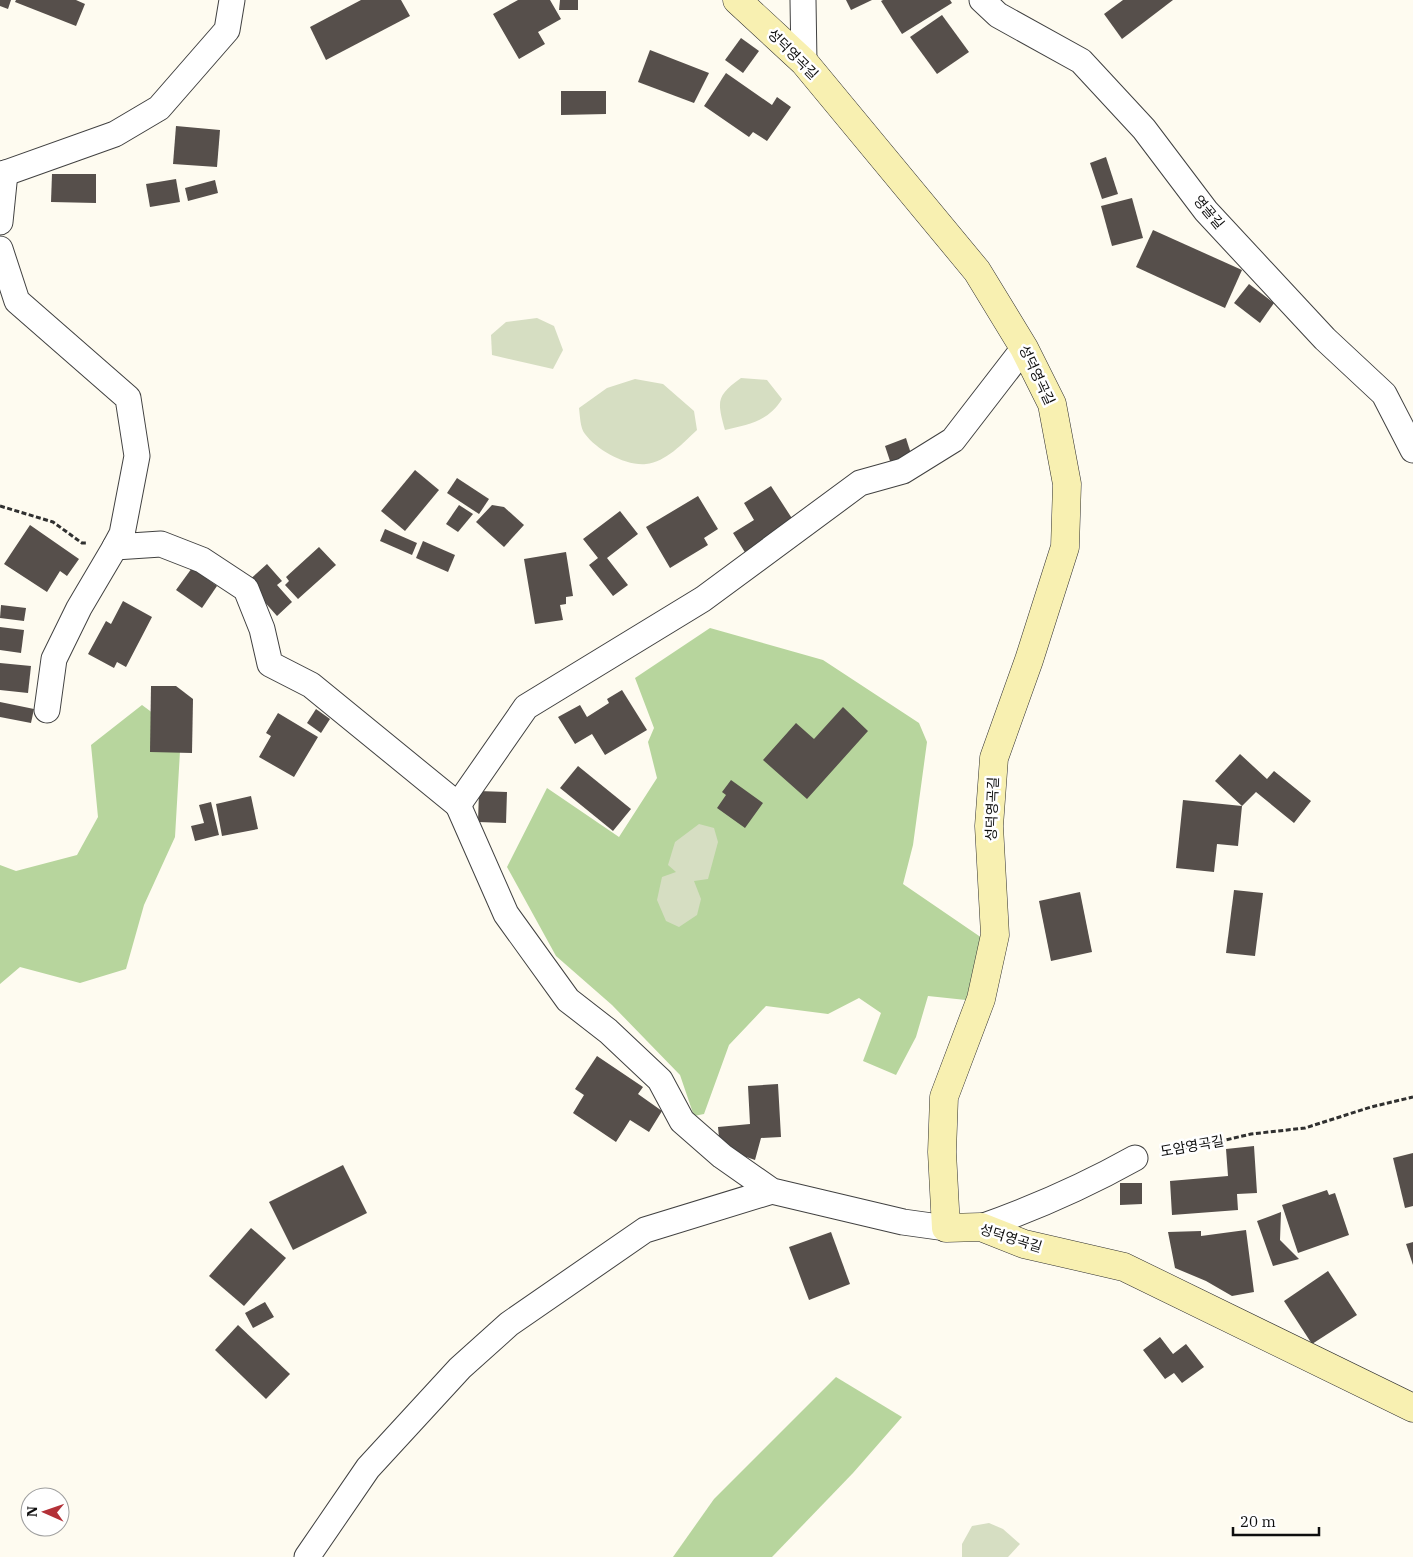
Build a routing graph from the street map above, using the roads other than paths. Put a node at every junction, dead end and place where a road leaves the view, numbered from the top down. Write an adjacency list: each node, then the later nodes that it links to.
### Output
1 (232, 0): 6 (street)
2 (737, 0): 5 (main road, 성덕영곡길)
3 (803, 0): 5 (street)
4 (982, 0): 10 (street, 영골길)
5 (804, 62): 9 (main road, 성덕영곡길)
6 (2, 174): 7 (street)
7 (0, 222)
8 (0, 249): 11 (street)
9 (1024, 348): 13 (street); 17 (main road, 성덕영곡길)
10 (1413, 450)
11 (115, 547): 12 (street); 13 (street)
12 (47, 710)
13 (458, 805): 15 (street)
14 (1135, 1158): 16 (street)
15 (772, 1191): 17 (street); 19 (street)
16 (981, 1227): 17 (main road, 성덕영곡길); 18 (main road, 성덕영곡길)
17 (946, 1228)
18 (1413, 1408)
19 (307, 1557)

